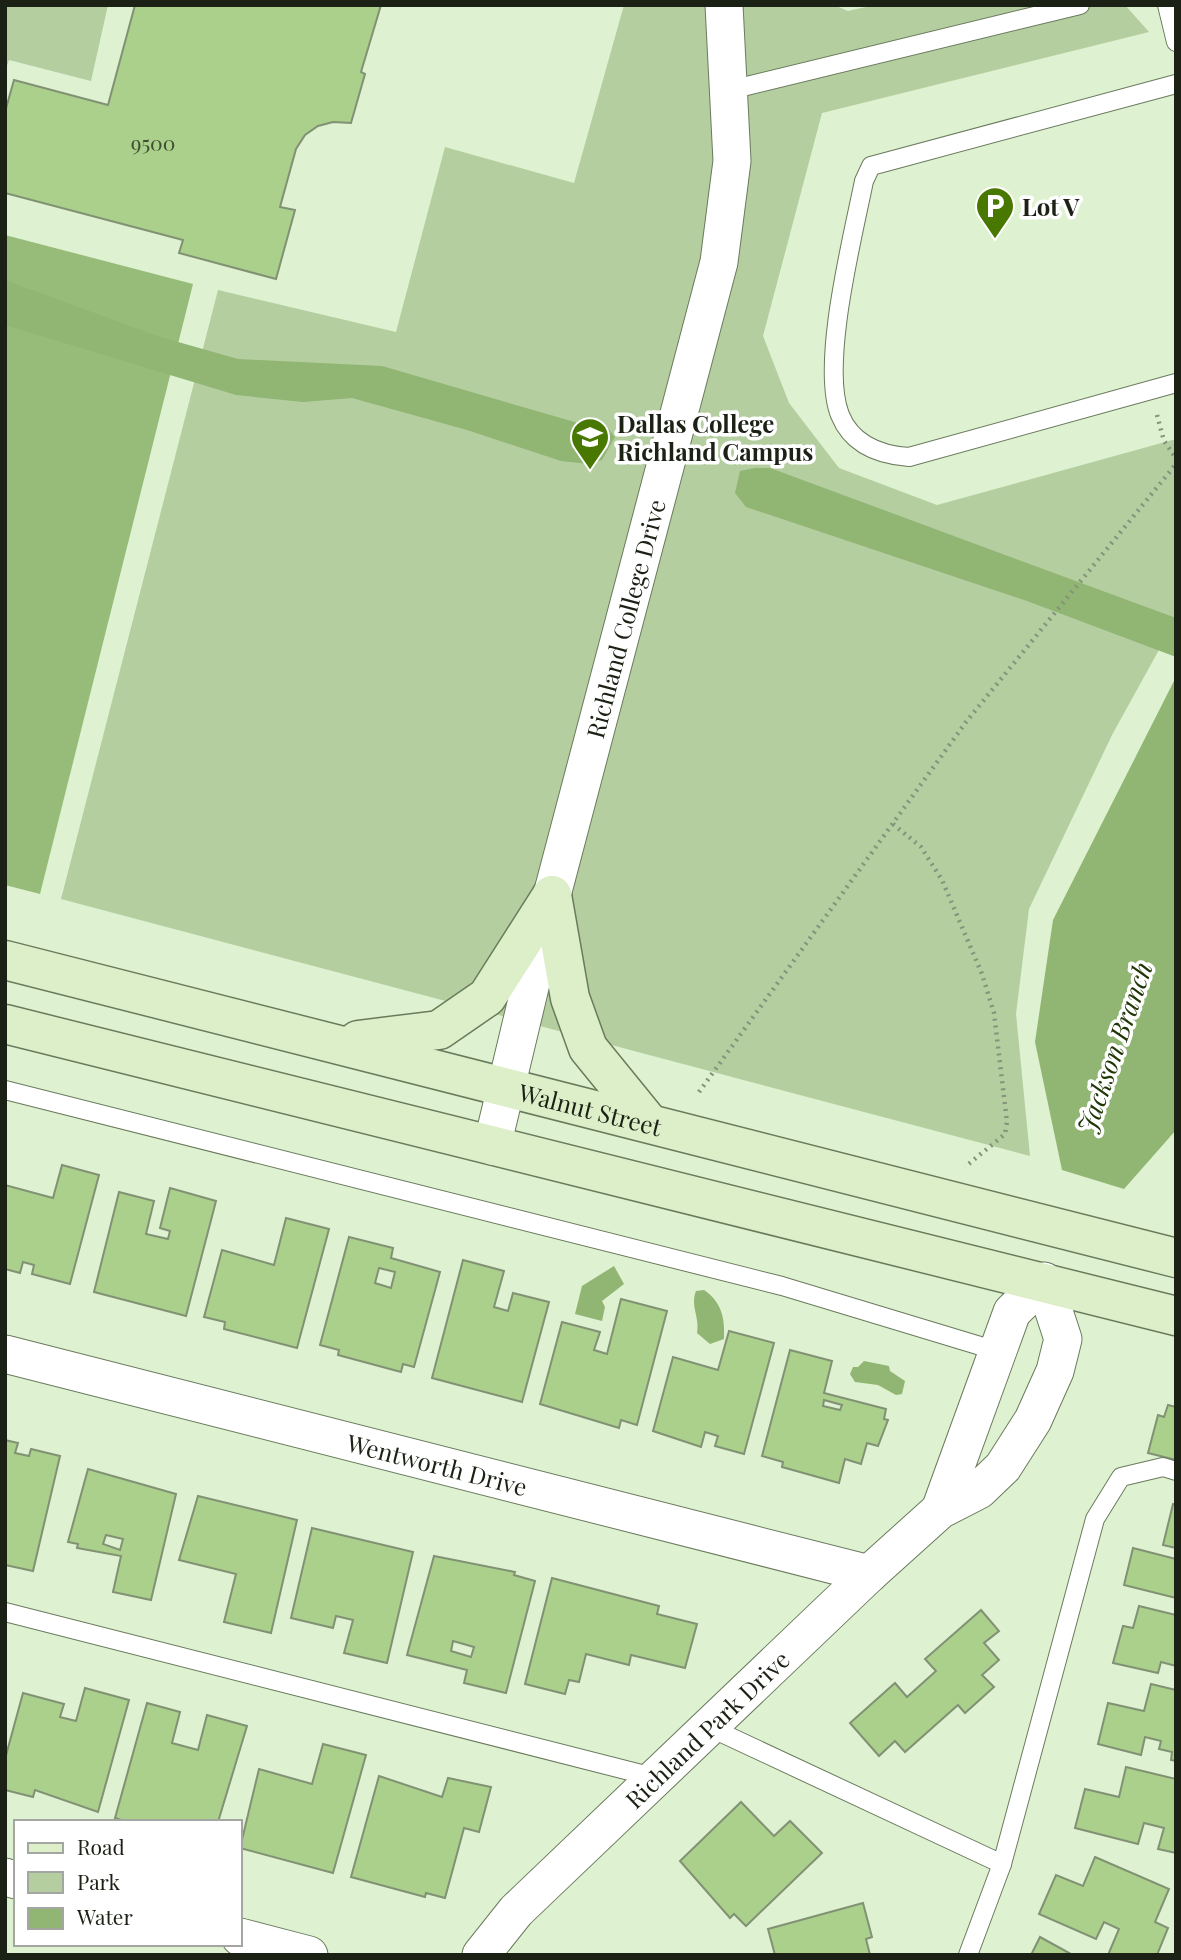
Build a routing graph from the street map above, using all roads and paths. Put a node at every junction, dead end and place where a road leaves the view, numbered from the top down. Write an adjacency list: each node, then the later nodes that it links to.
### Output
1 (723, 5): 8 (street, Richland College Drive)
2 (1055, 5): 5 (lane)
3 (1080, 5): 5 (lane)
4 (1166, 8): 6 (lane)
5 (1021, 21): 8 (lane)
6 (1176, 42)
7 (1176, 84): 10 (lane)
8 (730, 90): 13 (street, Richland College Drive)
9 (1176, 383): 10 (lane)
10 (1150, 390): 11 (path)
11 (1176, 461): 12 (path)
12 (893, 824): 19 (path); 22 (path)
13 (552, 895): 16 (main road); 17 (street, Richland College Drive); 20 (main road)
14 (5, 960): 16 (main road, Walnut Street)
15 (5, 1024): 21 (main road)
16 (331, 1042): 17 (main road, Walnut Street)
17 (506, 1087): 20 (main road, Walnut Street); 21 (street, Richland College Drive)
18 (5, 1090): 27 (lane)
19 (698, 1092)
20 (649, 1123): 23 (main road, Walnut Street)
21 (492, 1146): 25 (main road)
22 (958, 1177)
23 (1057, 1228): 24 (main road, Walnut Street); 25 (main road)
24 (1176, 1258)
25 (1044, 1281): 26 (main road); 27 (street, Richland Park Drive); 30 (street, Richland Park Drive)
26 (1176, 1316)
27 (997, 1351): 30 (street, Richland Park Drive)
28 (5, 1354): 31 (street, Wentworth Drive)
29 (1176, 1471): 35 (lane)
30 (940, 1510): 31 (street, Richland Park Drive)
31 (869, 1574): 33 (street, Richland Park Drive)
32 (5, 1612): 34 (lane)
33 (711, 1728): 34 (street, Richland Park Drive); 35 (lane)
34 (658, 1778): 37 (street, Richland Park Drive)
35 (1002, 1864): 39 (lane)
36 (242, 1938): 38 (street)
37 (488, 1953)
38 (309, 1955)
39 (968, 1955)

